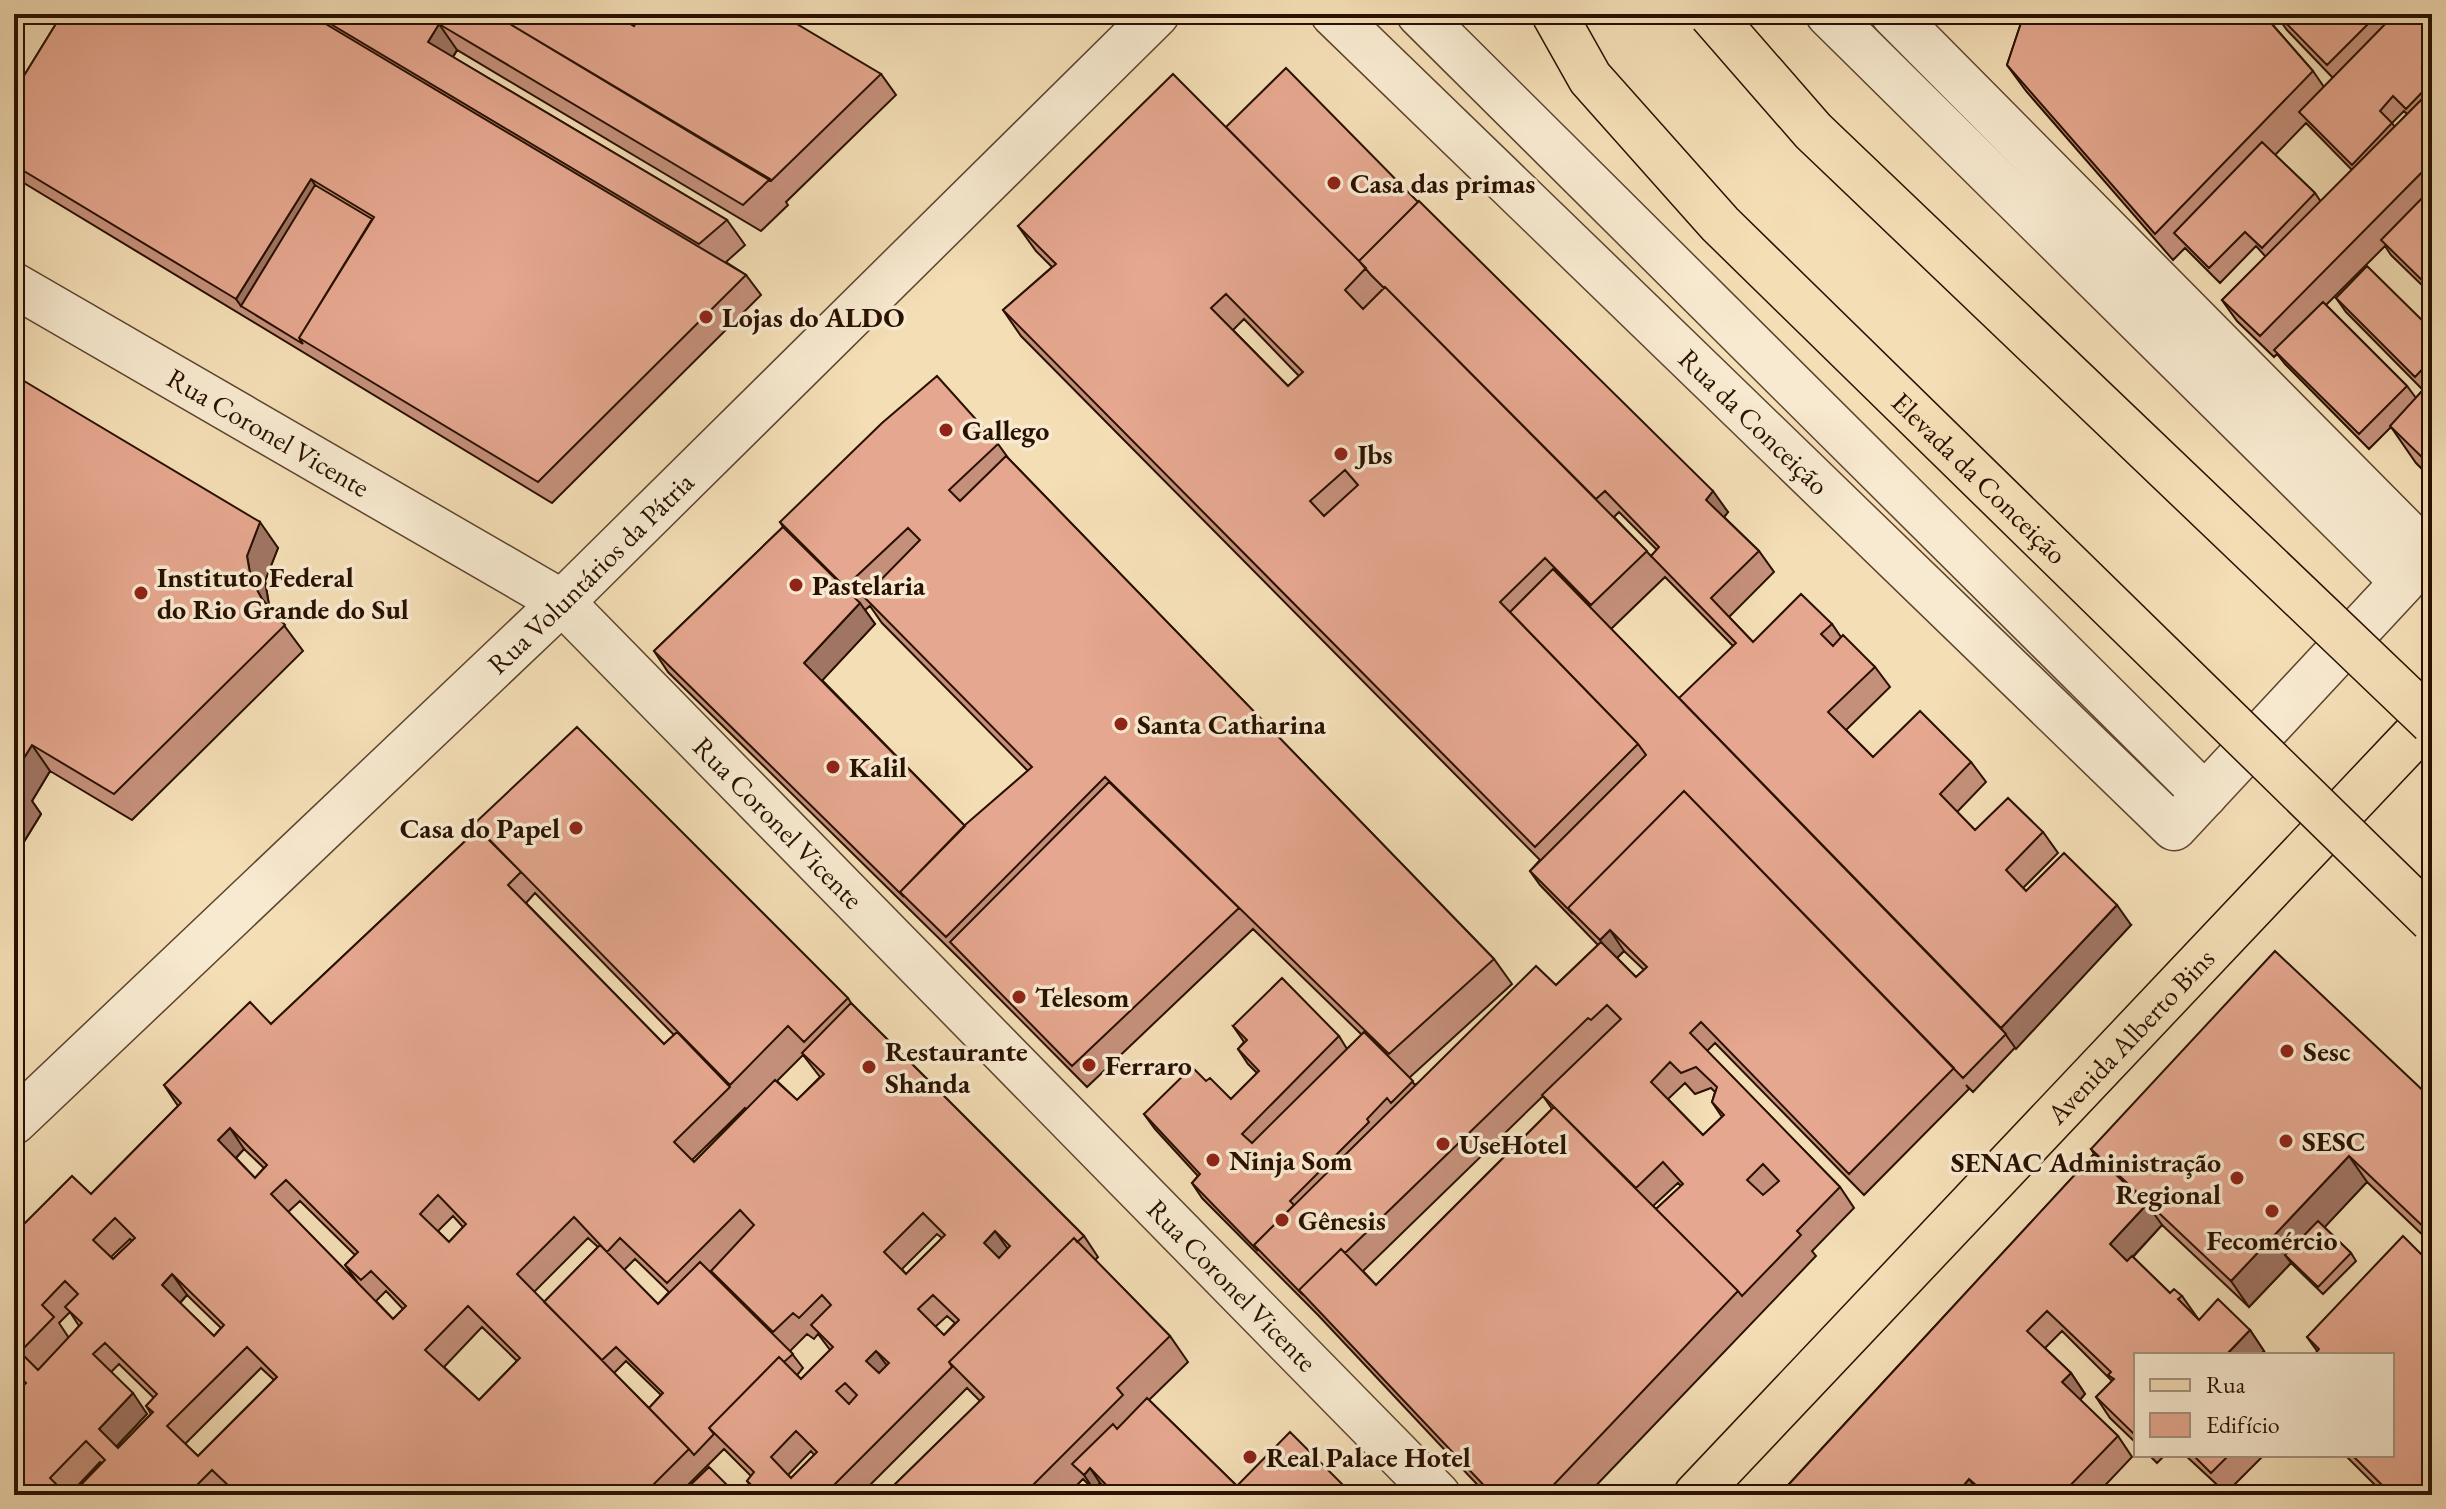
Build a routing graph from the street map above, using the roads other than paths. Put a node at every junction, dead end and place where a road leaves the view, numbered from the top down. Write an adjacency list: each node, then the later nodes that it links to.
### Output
1 (1157, 14): 10 (street, Rua Voluntários da Pátria)
2 (1333, 14): 12 (street, Rua da Conceição)
3 (1419, 14): 12 (street)
4 (1554, 14): 13 (main road, Elevada da Conceição, bridge)
5 (1711, 14): 11 (main road, bridge)
6 (1828, 14): 12 (street)
7 (1893, 14): 9 (street)
8 (14, 285): 10 (street, Rua Coronel Vicente)
9 (2432, 558)
10 (562, 602): 14 (street, Rua Voluntários da Pátria); 15 (street, Rua Coronel Vicente)
11 (2432, 720): 16 (main road, Avenida Alberto Bins)
12 (2205, 795)
13 (2432, 920)
14 (14, 1122)
15 (1438, 1495)
16 (1696, 1495)

